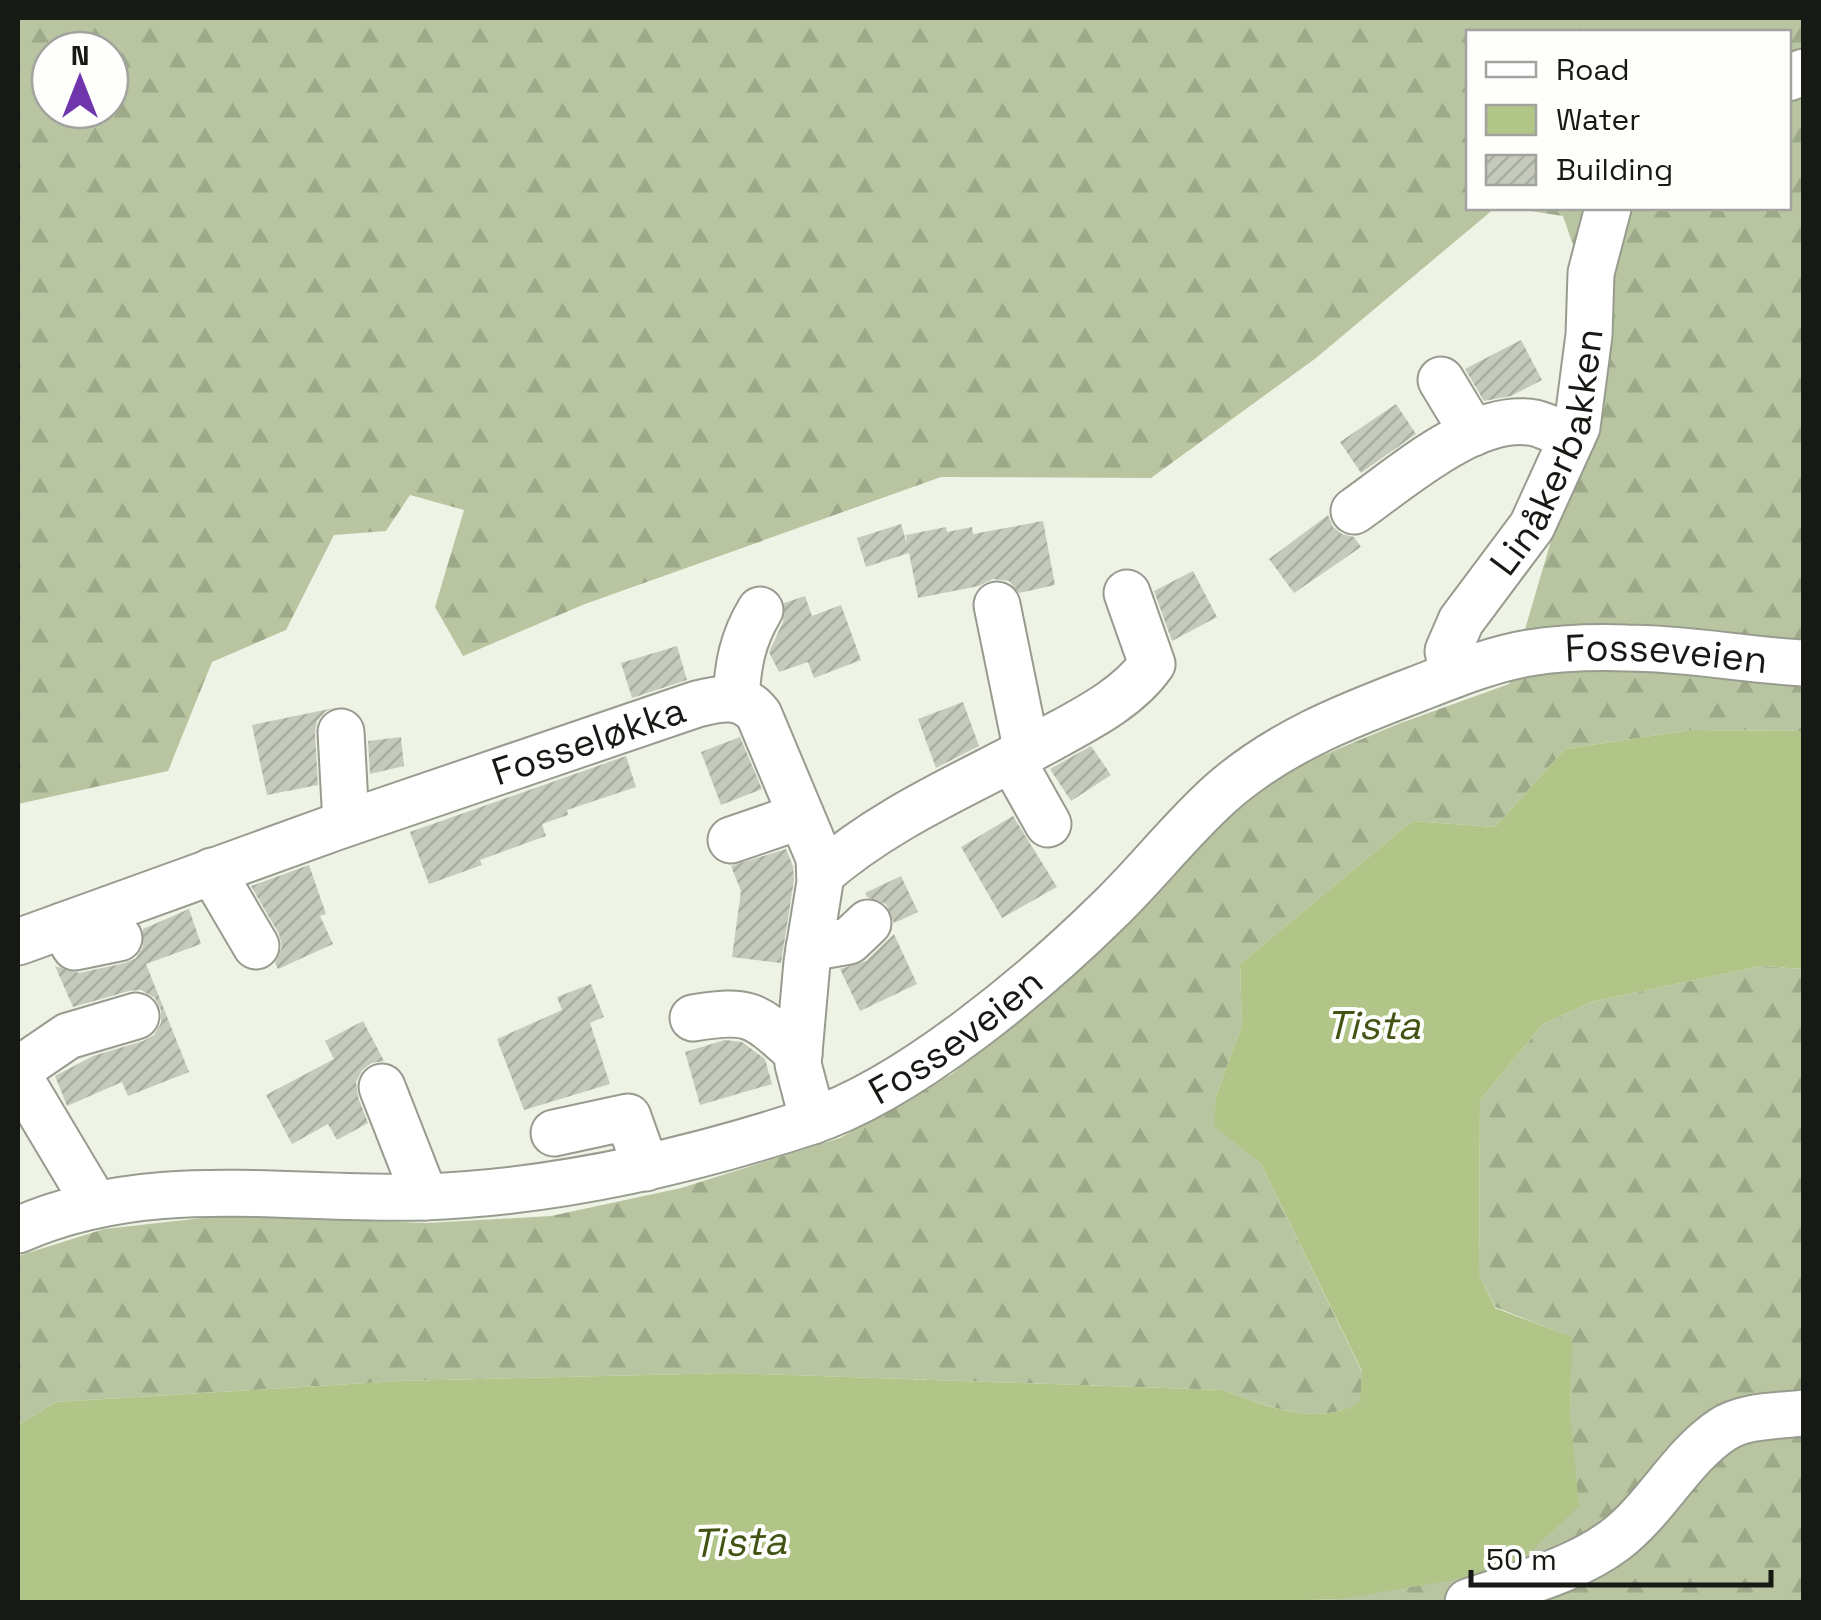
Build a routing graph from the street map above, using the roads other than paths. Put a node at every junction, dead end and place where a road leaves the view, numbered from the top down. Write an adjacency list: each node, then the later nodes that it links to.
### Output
1 (1608, 210): 4 (street, Linåkerbakken)
2 (1441, 380): 3 (street)
3 (1472, 433): 4 (street); 5 (street)
4 (1572, 438): 10 (street, Linåkerbakken)
5 (1354, 511)
6 (1127, 593): 13 (street)
7 (997, 605): 13 (street)
8 (760, 610): 11 (street)
9 (1804, 663): 10 (street, Fosseveien)
10 (1453, 675): 31 (street, Fosseveien)
11 (736, 698): 14 (street, Fosseløkka); 15 (street, Fosseløkka)
12 (341, 732): 15 (street)
13 (1020, 756): 16 (street); 19 (street)
14 (801, 816): 17 (street); 19 (street, Fosseløkka)
15 (346, 824): 18 (street, Fosseløkka)
16 (1048, 824)
17 (731, 840)
18 (212, 871): 21 (street, Fosseløkka); 24 (street)
19 (820, 875): 25 (street, Fosseløkka)
20 (868, 923): 25 (street)
21 (60, 924): 22 (street); 23 (street, Fosseløkka)
22 (119, 938)
23 (18, 942)
24 (256, 946)
25 (809, 948): 28 (street, Fosseløkka)
26 (136, 1016): 29 (street)
27 (692, 1018): 28 (street)
28 (799, 1054): 31 (street, Fosseløkka)
29 (18, 1073): 35 (street)
30 (382, 1087): 34 (street)
31 (813, 1121): 33 (street, Fosseveien)
32 (554, 1133): 33 (street)
33 (646, 1168): 34 (street, Fosseveien)
34 (425, 1196): 35 (street, Fosseveien)
35 (95, 1204): 36 (street, Fosseveien)
36 (18, 1230)
37 (1804, 1413): 38 (street)
38 (1468, 1602)

